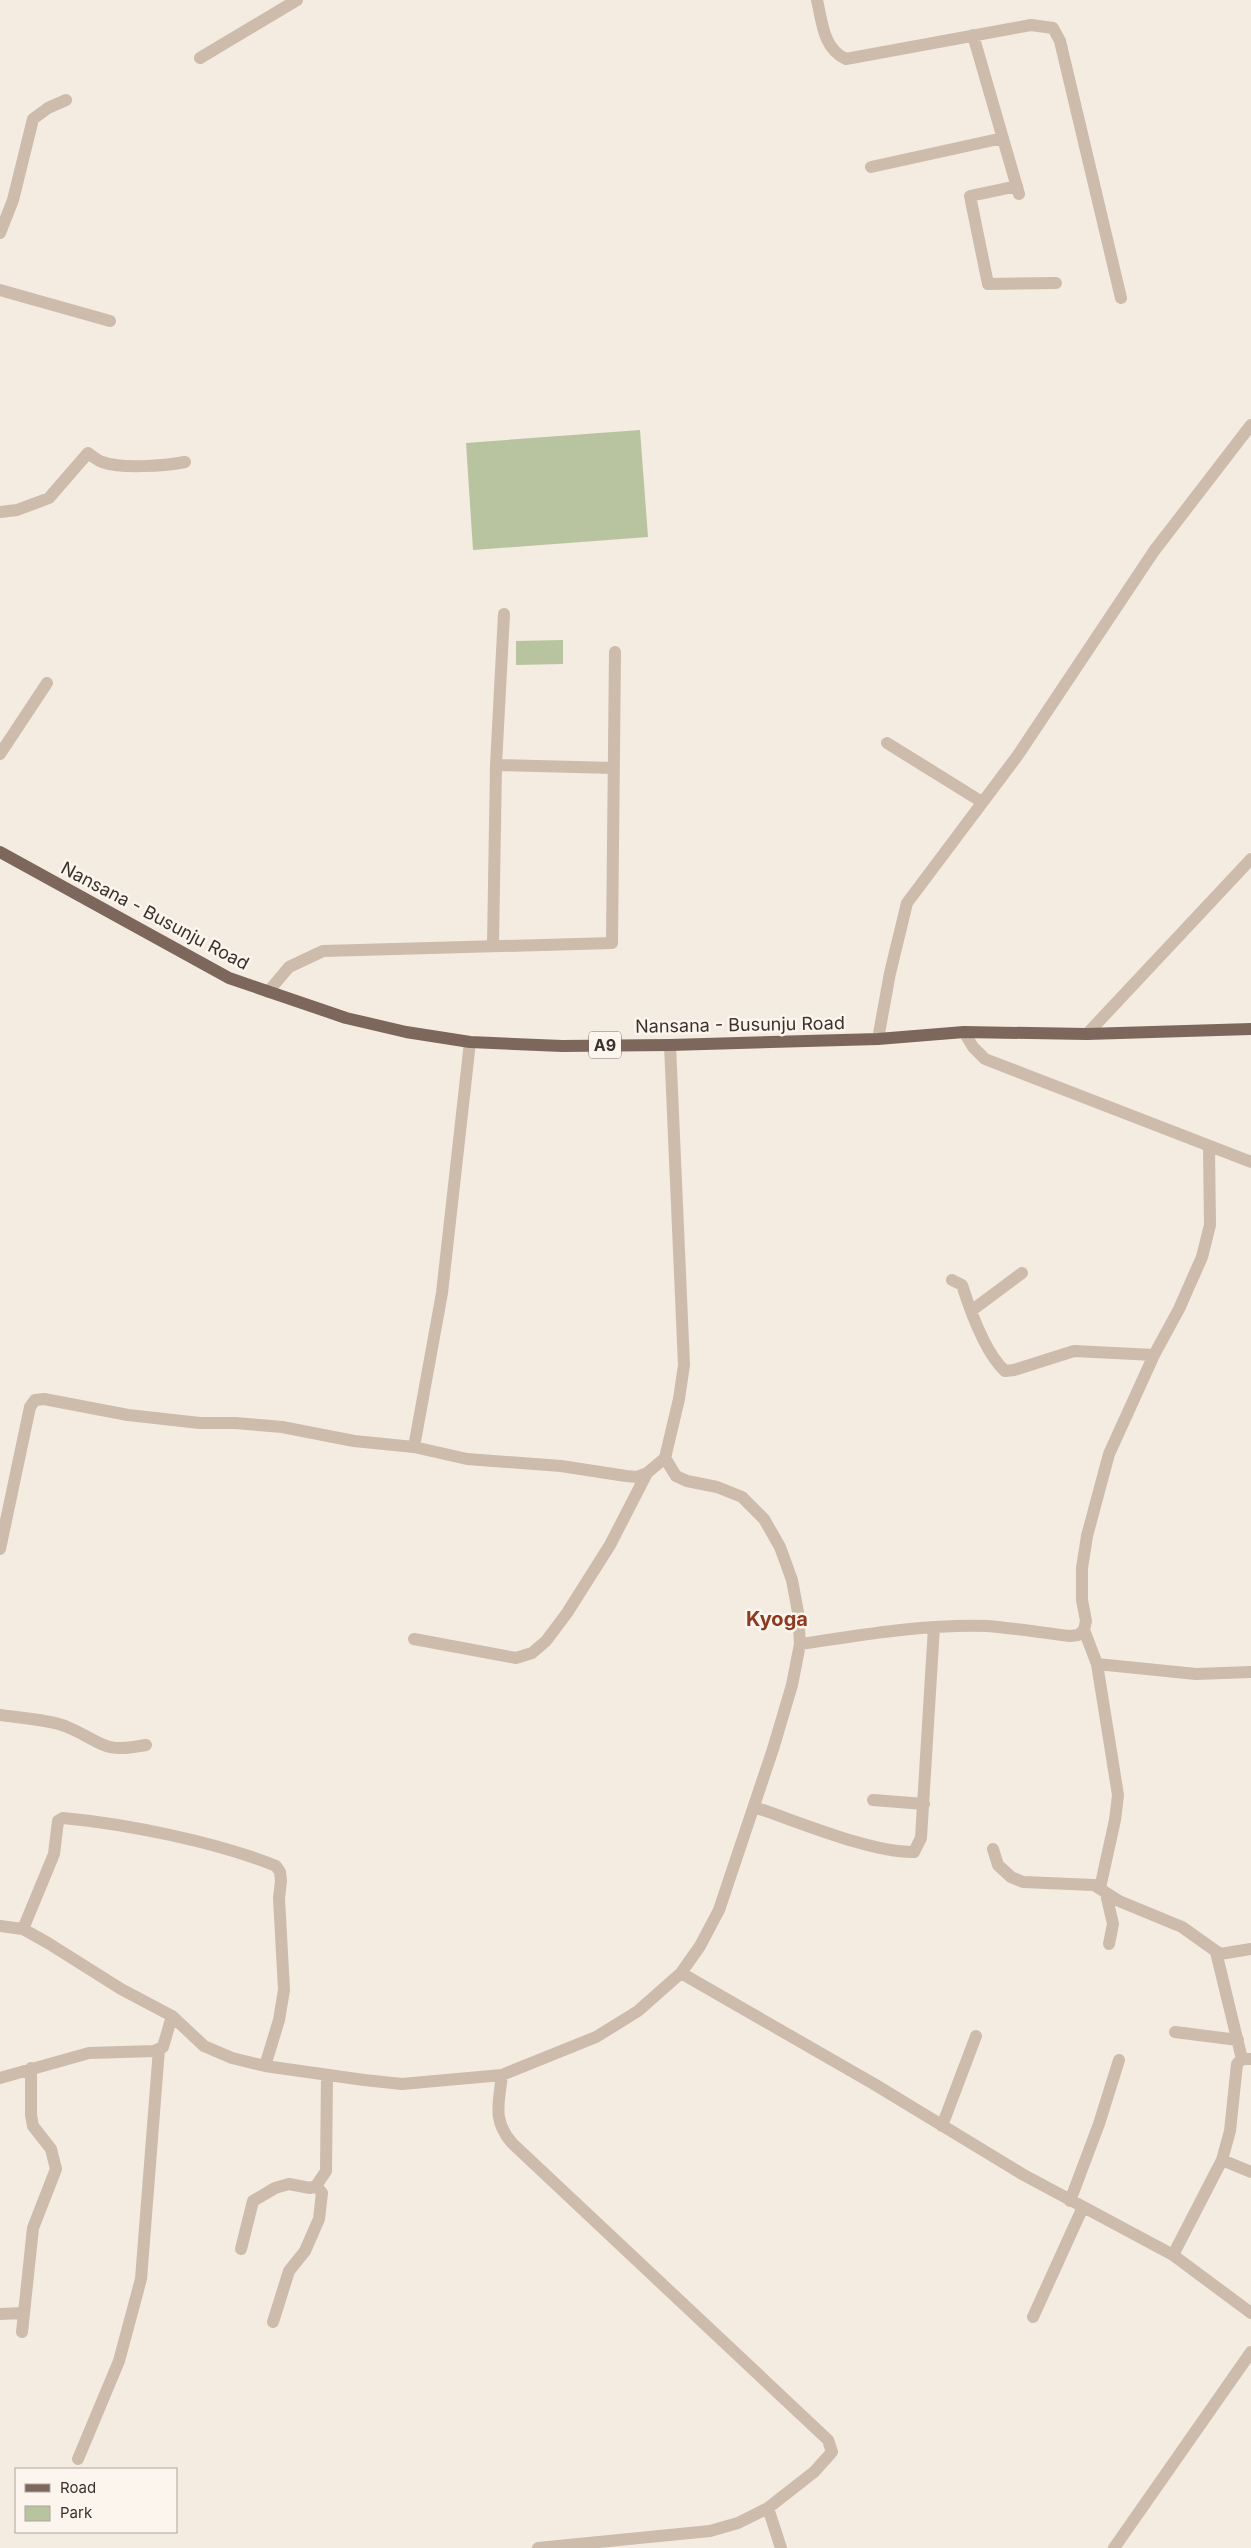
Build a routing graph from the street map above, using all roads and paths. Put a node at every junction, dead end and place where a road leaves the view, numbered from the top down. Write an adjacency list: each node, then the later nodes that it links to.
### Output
1 (298, 0): 4 (street)
2 (817, 0): 3 (street)
3 (973, 36): 6 (street); 11 (street)
4 (200, 58)
5 (66, 100): 8 (street)
6 (1003, 138): 7 (street); 9 (street)
7 (871, 168)
8 (0, 233)
9 (1056, 282)
10 (0, 290): 12 (street)
11 (1121, 298)
12 (110, 321)
13 (1251, 425): 23 (street)
14 (185, 462): 15 (street)
15 (0, 512)
16 (504, 614): 21 (street)
17 (615, 652): 22 (street)
18 (47, 683): 20 (street)
19 (886, 743): 23 (street)
20 (0, 754)
21 (496, 765): 22 (street); 26 (street)
22 (614, 768): 26 (street)
23 (982, 802): 31 (street)
24 (0, 852): 27 (main road, Nansana - Busunju Road / A9)
25 (1251, 860): 30 (street)
26 (493, 945): 27 (street)
27 (268, 992): 32 (main road, Nansana - Busunju Road / A9)
28 (1251, 1029): 30 (main road, Nansana - Busunju Road / A9)
29 (964, 1032): 30 (main road, Nansana - Busunju Road / A9); 31 (main road, Nansana - Busunju Road / A9); 34 (street)
30 (1087, 1034)
31 (878, 1038): 33 (main road, Nansana - Busunju Road / A9)
32 (470, 1042): 33 (main road, Nansana - Busunju Road / A9); 40 (street)
33 (670, 1045): 41 (street)
34 (1209, 1146): 35 (street); 39 (street)
35 (1251, 1162)
36 (1022, 1273): 38 (street)
37 (952, 1280): 38 (street)
38 (971, 1311): 39 (street)
39 (1154, 1355): 45 (street)
40 (414, 1447): 42 (street); 43 (street)
41 (665, 1458): 42 (street); 47 (street)
42 (647, 1473): 46 (street)
43 (0, 1549)
44 (934, 1627): 45 (street); 47 (street); 53 (street)
45 (1084, 1630): 48 (street)
46 (414, 1639)
47 (800, 1644): 54 (street)
48 (1097, 1664): 49 (street); 56 (street)
49 (1251, 1672)
50 (0, 1715): 51 (street)
51 (146, 1745)
52 (872, 1800): 53 (street)
53 (924, 1804): 54 (street)
54 (754, 1807): 62 (street)
55 (993, 1849): 56 (street)
56 (1103, 1891): 59 (street); 61 (street)
57 (0, 1926): 58 (street)
58 (23, 1929): 63 (street); 70 (street)
59 (1108, 1944)
60 (1251, 1949): 61 (street)
61 (1216, 1952): 66 (street)
62 (681, 1973): 72 (street); 75 (street)
63 (172, 2016): 67 (street); 70 (street)
64 (1175, 2032): 66 (street)
65 (976, 2036): 75 (street)
66 (1238, 2040): 68 (street)
67 (159, 2049): 71 (street); 90 (street)
68 (1247, 2059): 76 (street)
69 (1119, 2060): 79 (street)
70 (265, 2066): 73 (street)
71 (31, 2068): 74 (street); 83 (street)
72 (502, 2075): 73 (street); 91 (street)
73 (327, 2076): 78 (street)
74 (0, 2078)
75 (942, 2126): 79 (street)
76 (1222, 2160): 77 (street); 82 (street)
77 (1251, 2172)
78 (316, 2186): 81 (street); 87 (street)
79 (1070, 2201): 80 (street)
80 (1082, 2208): 82 (street); 86 (street)
81 (241, 2249)
82 (1173, 2255): 84 (street)
83 (23, 2313): 85 (street); 88 (street)
84 (1251, 2313)
85 (0, 2314)
86 (1033, 2317)
87 (273, 2322)
88 (22, 2332)
89 (1251, 2352): 94 (street)
90 (78, 2459)
91 (768, 2508): 92 (street); 93 (street)
92 (543, 2548)
93 (782, 2548)
94 (1114, 2548)

